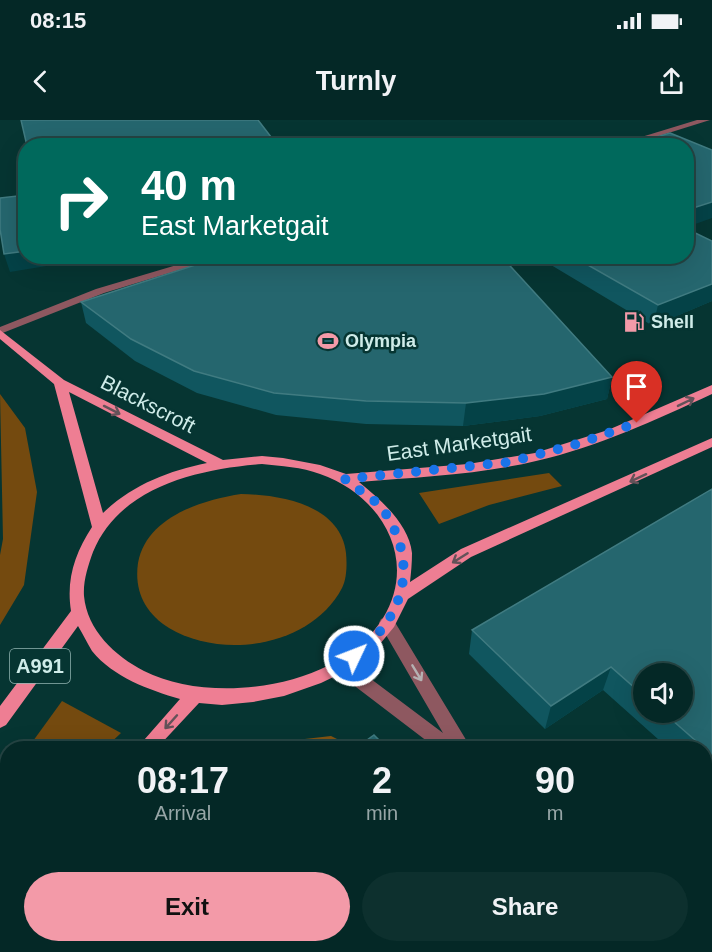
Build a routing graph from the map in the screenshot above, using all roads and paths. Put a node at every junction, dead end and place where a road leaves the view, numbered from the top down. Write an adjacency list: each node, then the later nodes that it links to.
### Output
1 (706, 120): 2 (street)
2 (644, 138)
3 (193, 264): 4 (street)
4 (0, 332): 5 (main road, Blackscroft)
5 (60, 383): 8 (main road, Blackscroft, one-way to 8); 10 (main road)
6 (712, 389): 9 (main road, East Marketgait, one-way to 6)
7 (712, 442): 11 (main road, one-way to 11)
8 (218, 463): 9 (main road); 10 (main road)
9 (345, 479): 11 (main road)
10 (99, 527): 12 (main road)
11 (401, 597): 13 (main road)
12 (79, 612): 15 (main road); 16 (main road, A991)
13 (387, 623): 14 (main road); 19 (street, one-way to 19)
14 (341, 666): 15 (main road); 18 (street)
15 (195, 695): 17 (main road, one-way to 17)
16 (0, 720)
17 (152, 741)
18 (440, 741)
19 (458, 741)

